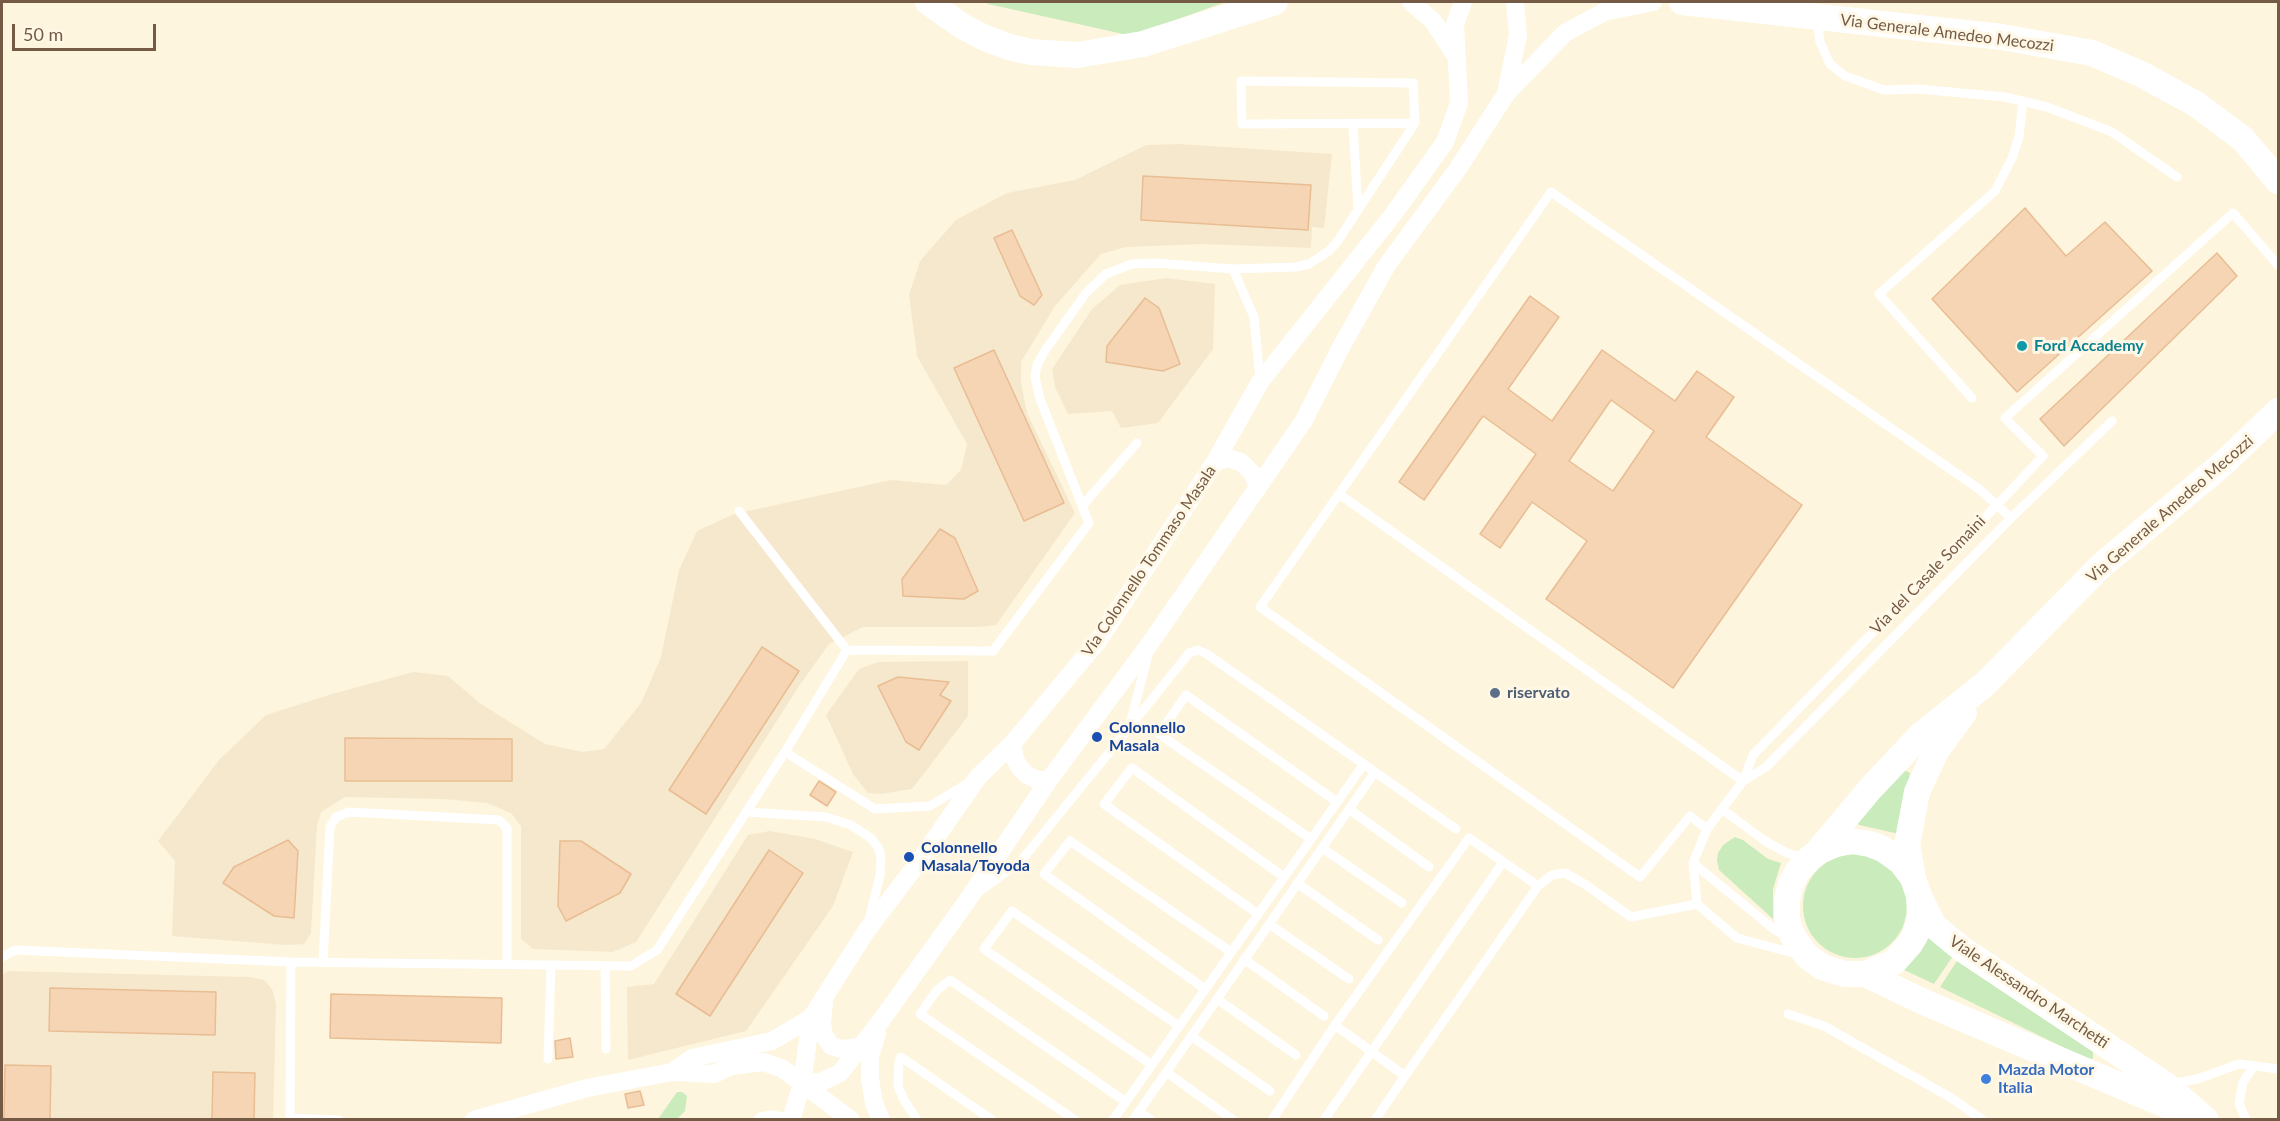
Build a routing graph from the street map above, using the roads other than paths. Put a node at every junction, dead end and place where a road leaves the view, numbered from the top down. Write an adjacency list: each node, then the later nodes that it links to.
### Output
1 (928, 2): 2 (street)
2 (1275, 2)
3 (1411, 2): 9 (street)
4 (1463, 2): 9 (street, Via Colonnello Tommaso Masala)
5 (1515, 2): 10 (street)
6 (1653, 2): 10 (street)
7 (1682, 2): 8 (street, Via Generale Amedeo Mecozzi)
8 (1816, 16): 11 (lane); 15 (street, Via Generale Amedeo Mecozzi)
9 (1458, 61): 19 (street, Via Colonnello Tommaso Masala)
10 (1506, 94): 25 (street)
11 (2023, 101): 14 (lane); 20 (lane)
12 (1415, 123): 13 (lane); 13 (lane); 16 (lane)
13 (1353, 124): 16 (lane)
14 (2177, 177)
15 (2278, 181)
16 (1358, 210): 18 (lane)
17 (2278, 265): 27 (lane)
18 (1233, 269): 19 (lane); 28 (lane)
19 (1260, 382): 24 (street, Via Colonnello Tommaso Masala)
20 (1972, 398)
21 (2278, 411): 33 (street, Via Generale Amedeo Mecozzi)
22 (2112, 421): 30 (lane)
23 (1137, 443): 28 (lane)
24 (1215, 462): 25 (street); 35 (street, Via Colonnello Tommaso Masala)
25 (1258, 488): 31 (street)
26 (1339, 494): 27 (lane); 41 (lane); 46 (lane)
27 (1997, 505): 30 (lane, Via del Casale Somaini); 41 (lane, Via del Casale Somaini)
28 (1082, 506): 32 (lane)
29 (739, 511): 32 (lane)
30 (2011, 518): 41 (lane, Via del Casale Somaini)
31 (1151, 642): 34 (lane); 40 (street)
32 (847, 650): 36 (lane)
33 (1985, 684): 50 (street, Via Generale Amedeo Mecozzi); 57 (street, Via Generale Amedeo Mecozzi)
34 (1129, 728): 37 (lane); 58 (lane)
35 (1012, 744): 39 (street, Via Colonnello Tommaso Masala); 40 (street)
36 (785, 752): 39 (lane); 45 (lane)
37 (1364, 764): 38 (lane); 42 (lane)
38 (1375, 772): 43 (lane); 47 (lane)
39 (978, 777): 63 (street, Via Colonnello Tommaso Masala)
40 (1049, 780): 58 (street)
41 (1743, 781): 44 (lane)
42 (1337, 802): 48 (lane); 48 (lane)
43 (1349, 809): 49 (lane); 53 (lane)
44 (1723, 810): 46 (lane); 50 (lane)
45 (746, 812): 63 (lane); 73 (lane)
46 (1707, 828): 52 (lane)
47 (1456, 829)
48 (1311, 838): 54 (lane)
49 (1322, 848): 55 (lane); 59 (lane)
50 (1814, 855): 57 (street, Viale Alessandro Marchetti); 65 (street)
51 (1503, 862): 56 (lane); 83 (lane); 88 (lane)
52 (1693, 863): 60 (lane); 65 (lane, Viale Alessandro Marchetti)
53 (1429, 867)
54 (1284, 877): 61 (lane); 61 (lane)
55 (1297, 883): 62 (lane); 64 (lane)
56 (1538, 886): 60 (lane); 96 (lane)
57 (1916, 887): 74 (street); 98 (street, Viale Alessandro Marchetti)
58 (967, 901): 82 (street)
59 (1402, 903)
60 (1697, 904): 65 (lane, Viale Alessandro Marchetti)
61 (1258, 914): 66 (lane)
62 (1269, 924): 68 (lane); 75 (lane)
63 (867, 930): 78 (street, Via Colonnello Tommaso Masala)
64 (1378, 940)
65 (1801, 948): 74 (street, Viale Alessandro Marchetti)
66 (1231, 952): 76 (lane); 76 (lane)
67 (2, 957): 69 (lane)
68 (1244, 959): 77 (lane); 80 (lane)
69 (291, 962): 70 (lane); 102 (lane)
70 (323, 962): 71 (lane); 71 (lane)
71 (507, 964): 72 (lane)
72 (551, 966): 73 (lane); 90 (lane)
73 (605, 966): 87 (lane)
74 (1866, 974): 120 (street, Viale Alessandro Marchetti)
75 (1349, 979)
76 (1205, 989): 84 (lane)
77 (1217, 999): 85 (lane); 89 (lane)
78 (824, 1000): 81 (street, Via Colonnello Tommaso Masala); 86 (street)
79 (1788, 1014): 119 (lane)
80 (1324, 1016)
81 (811, 1018): 94 (street); 97 (street, Via Colonnello Tommaso Masala)
82 (880, 1022): 86 (street); 108 (street)
83 (1335, 1025): 88 (lane); 116 (lane)
84 (1179, 1026): 91 (lane); 91 (lane)
85 (1191, 1035): 95 (lane); 99 (lane)
86 (860, 1047): 97 (street)
87 (606, 1049)
88 (1371, 1051): 96 (lane); 117 (lane)
89 (1296, 1055)
90 (548, 1059)
91 (1152, 1065): 100 (lane)
92 (2254, 1066): 93 (lane); 98 (lane); 122 (lane)
93 (2278, 1069)
94 (672, 1072): 97 (street); 104 (street)
95 (1166, 1072): 101 (lane); 115 (lane)
96 (1405, 1076): 118 (lane)
97 (802, 1084): 106 (street, Via Colonnello Tommaso Masala); 107 (street)
98 (2166, 1085): 121 (street, Viale Alessandro Marchetti)
99 (1270, 1091)
100 (1126, 1102): 111 (lane); 112 (lane)
101 (1139, 1111): 113 (lane); 114 (lane)
102 (290, 1119): 103 (lane)
103 (336, 1119)
104 (474, 1119)
105 (758, 1119): 106 (lane)
106 (791, 1119)
107 (851, 1119)
108 (881, 1119)
109 (917, 1119): 110 (lane)
110 (992, 1119)
111 (1076, 1119)
112 (1113, 1119)
113 (1133, 1119)
114 (1151, 1119)
115 (1233, 1119)
116 (1272, 1119)
117 (1324, 1119)
118 (1375, 1119)
119 (1982, 1119)
120 (2201, 1119)
121 (2206, 1119)
122 (2246, 1119)

